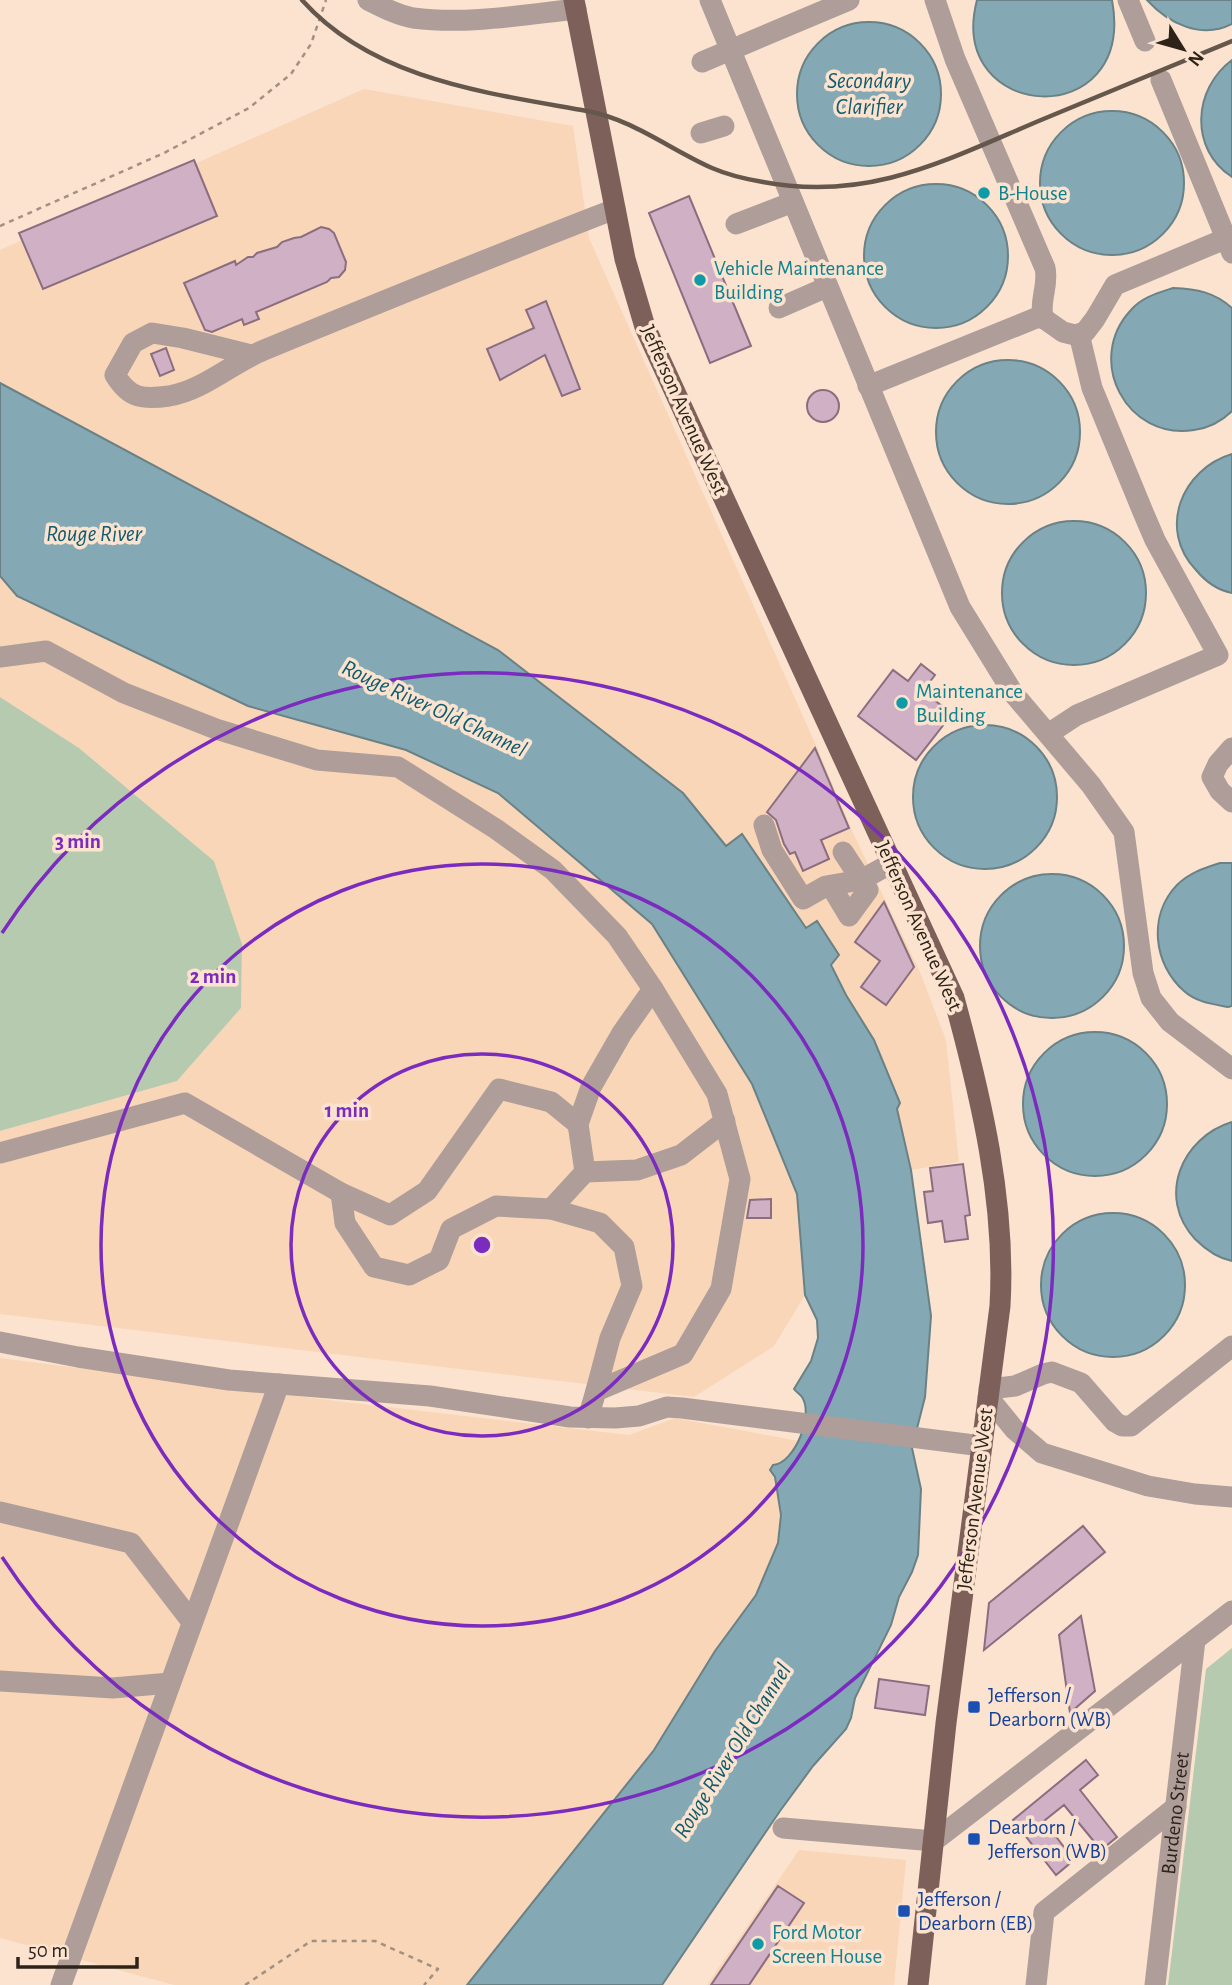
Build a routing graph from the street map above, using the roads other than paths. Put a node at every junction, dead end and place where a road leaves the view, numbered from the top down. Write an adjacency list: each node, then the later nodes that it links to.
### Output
1 (368, 0): 7 (street)
2 (710, 0): 9 (street)
3 (849, 0): 9 (street)
4 (935, 0): 20 (street)
5 (1128, 0): 8 (street)
6 (575, 5): 7 (street); 15 (main road, Jefferson Avenue West)
7 (474, 10)
8 (1145, 41)
9 (731, 49): 10 (street); 14 (street)
10 (702, 62)
11 (1161, 80): 17 (street)
12 (724, 126): 13 (street)
13 (701, 133)
14 (793, 202): 16 (street); 18 (street)
15 (615, 209): 22 (street); 31 (main road, Jefferson Avenue West)
16 (736, 224)
17 (1230, 243): 21 (street)
18 (828, 287): 19 (street); 23 (street)
19 (779, 308)
20 (1043, 318): 21 (street); 23 (street)
21 (1079, 334): 24 (street)
22 (251, 355): 22 (street)
23 (867, 386): 26 (street)
24 (1225, 652): 26 (street)
25 (0, 657): 34 (street)
26 (1048, 734): 35 (street)
27 (1232, 748): 28 (street)
28 (1232, 802)
29 (764, 825): 33 (street)
30 (843, 852): 32 (street)
31 (892, 863): 32 (street); 46 (main road, Jefferson Avenue West)
32 (861, 880): 33 (street); 33 (street)
33 (831, 886)
34 (653, 989): 36 (street); 37 (street)
35 (1232, 1069)
36 (725, 1121): 39 (street); 45 (street)
37 (578, 1124): 39 (street); 40 (street)
38 (0, 1153): 40 (street)
39 (585, 1172): 41 (street)
40 (341, 1193): 41 (street)
41 (551, 1209): 45 (street)
42 (0, 1342): 44 (street)
43 (1232, 1346): 46 (street)
44 (279, 1384): 47 (street); 52 (street)
45 (596, 1391): 47 (street)
46 (988, 1393): 48 (main road, Jefferson Avenue West); 49 (street)
47 (588, 1418): 48 (street)
48 (982, 1447): 58 (main road, Jefferson Avenue West)
49 (1232, 1497)
50 (0, 1512): 52 (street)
51 (1232, 1611): 53 (street)
52 (192, 1622): 55 (street)
53 (1195, 1640): 56 (street, Burdeno Street); 58 (street)
54 (0, 1681): 55 (street)
55 (170, 1683): 59 (street)
56 (1176, 1807): 61 (street); 62 (street, Burdeno Street)
57 (783, 1828): 58 (street)
58 (934, 1841): 60 (main road, Jefferson Avenue West)
59 (61, 1985)
60 (918, 1985)
61 (1036, 1985)
62 (1155, 1985)

